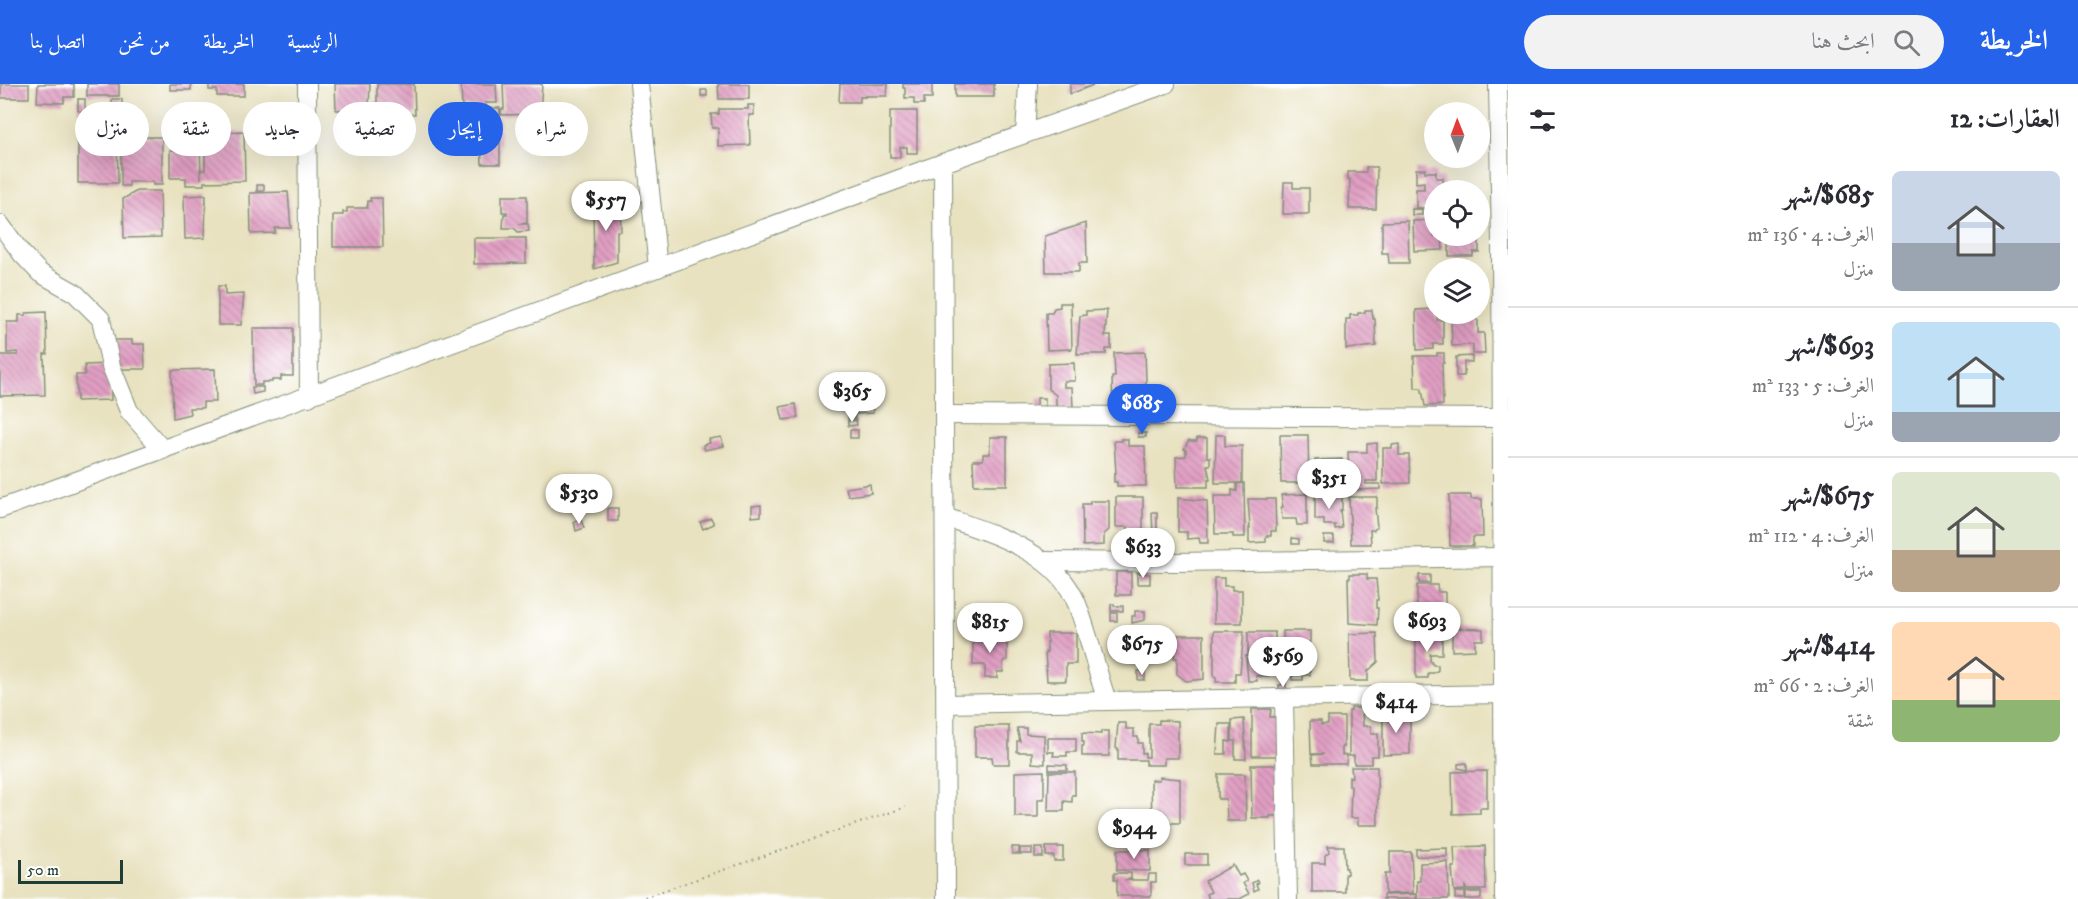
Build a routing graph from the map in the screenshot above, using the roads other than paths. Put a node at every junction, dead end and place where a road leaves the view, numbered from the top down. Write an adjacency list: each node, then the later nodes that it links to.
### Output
1 (307, 84): 11 (street)
2 (639, 84): 10 (street)
3 (1028, 84): 6 (street)
4 (1166, 84): 6 (street)
5 (1498, 84): 8 (street)
6 (1025, 134): 7 (street)
7 (943, 164): 10 (street); 12 (street)
8 (1504, 215): 13 (street)
9 (0, 224): 14 (street)
10 (658, 268): 11 (street)
11 (309, 397): 14 (street)
12 (944, 415): 13 (street); 16 (street)
13 (1502, 418): 17 (street)
14 (163, 450): 15 (street)
15 (0, 509)
16 (945, 517): 18 (street); 22 (street)
17 (1502, 557): 18 (street); 19 (street)
18 (1043, 561): 21 (street)
19 (1503, 694): 20 (street); 23 (street)
20 (1284, 698): 21 (street); 25 (street)
21 (1107, 701): 22 (street)
22 (946, 704): 24 (street)
23 (1506, 761): 26 (street)
24 (946, 899)
25 (1288, 899)
26 (1504, 899)

